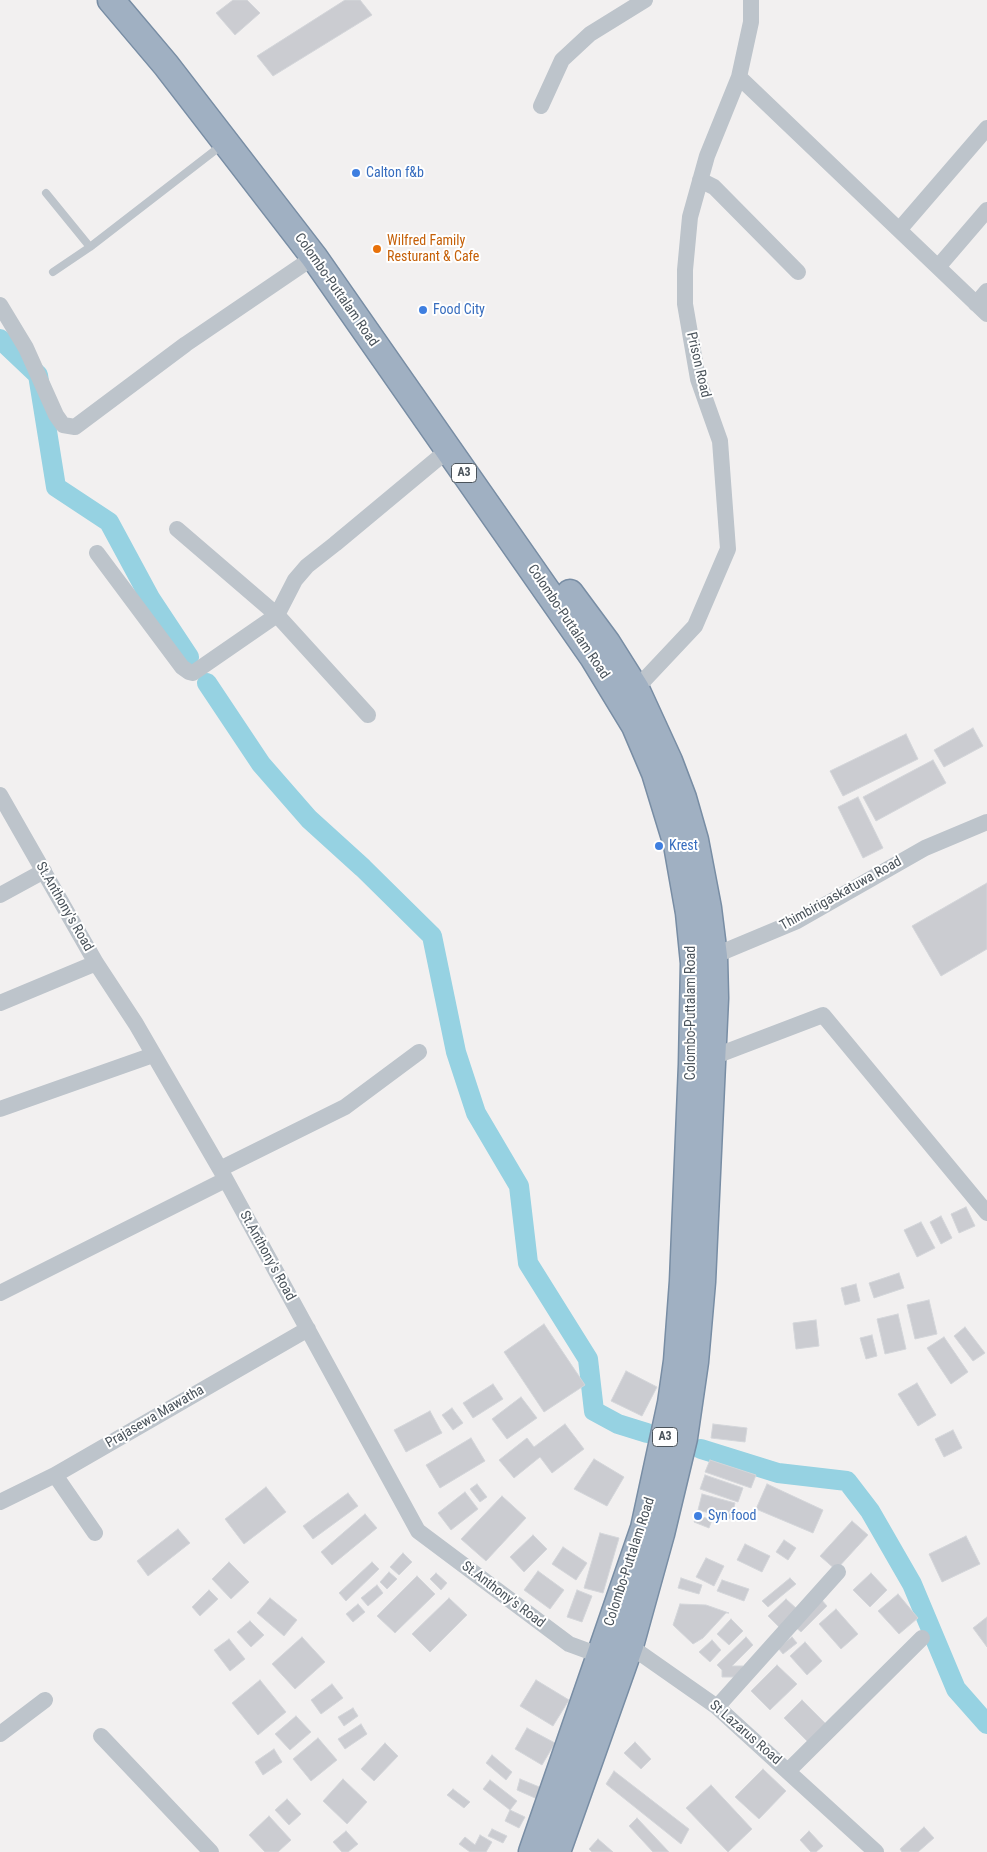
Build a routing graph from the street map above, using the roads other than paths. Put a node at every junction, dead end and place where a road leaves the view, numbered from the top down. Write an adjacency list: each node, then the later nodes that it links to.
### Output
1 (111, 0): 8 (highway, Colombo-Puttalam Road / A3)
2 (130, 0): 24 (highway, Colombo-Puttalam Road / A3)
3 (645, 0): 6 (street)
4 (751, 0): 5 (street, Prison Road)
5 (739, 77): 9 (street, Prison Road); 12 (street)
6 (540, 106)
7 (987, 128): 12 (street)
8 (226, 142): 13 (lane); 14 (highway, Colombo-Puttalam Road / A3)
9 (700, 180): 17 (street); 24 (street, Prison Road)
10 (46, 193): 13 (lane)
11 (987, 210): 15 (street)
12 (899, 230): 15 (street)
13 (90, 247): 16 (lane)
14 (314, 257): 19 (street); 20 (highway, Colombo-Puttalam Road / A3)
15 (938, 267): 18 (street)
16 (53, 272)
17 (798, 272)
18 (983, 303)
19 (0, 305)
20 (448, 450): 23 (street); 24 (highway, Colombo-Puttalam Road / A3)
21 (177, 529): 23 (street)
22 (97, 553): 23 (street)
23 (277, 615): 25 (street)
24 (629, 696): 30 (highway, Colombo-Puttalam Road / A3)
25 (368, 715)
26 (0, 795): 28 (street, St.Anthony's Road)
27 (987, 822): 30 (street, Thimbirigaskatuwa Road)
28 (44, 872): 29 (street); 31 (street, St.Anthony's Road)
29 (0, 896)
30 (704, 959): 35 (highway, Colombo-Puttalam Road / A3)
31 (96, 962): 32 (street); 34 (street, St.Anthony's Road)
32 (0, 1003)
33 (419, 1052): 37 (street)
34 (153, 1055): 36 (street); 37 (street, St.Anthony's Road)
35 (703, 1061): 38 (street); 46 (highway, Colombo-Puttalam Road / A3); 47 (highway, Colombo-Puttalam Road / A3)
36 (0, 1109)
37 (223, 1174): 39 (street); 40 (street, St.Anthony's Road)
38 (987, 1213)
39 (0, 1293)
40 (308, 1329): 41 (street, Prajasewa Mawatha); 47 (street, St.Anthony's Road)
41 (55, 1475): 42 (street, Prajasewa Mawatha); 43 (street)
42 (0, 1502)
43 (94, 1533)
44 (838, 1572): 49 (street)
45 (922, 1638): 52 (street)
46 (630, 1646): 47 (street); 49 (street, St Lazarus Road); 55 (highway, Colombo-Puttalam Road / A3)
47 (599, 1655): 54 (highway, Colombo-Puttalam Road / A3)
48 (45, 1700): 50 (street)
49 (717, 1707): 52 (street, St Lazarus Road)
50 (0, 1734)
51 (101, 1736): 53 (street)
52 (788, 1771): 56 (street, St Lazarus Road)
53 (211, 1852)
54 (532, 1852)
55 (557, 1852)
56 (876, 1852)

